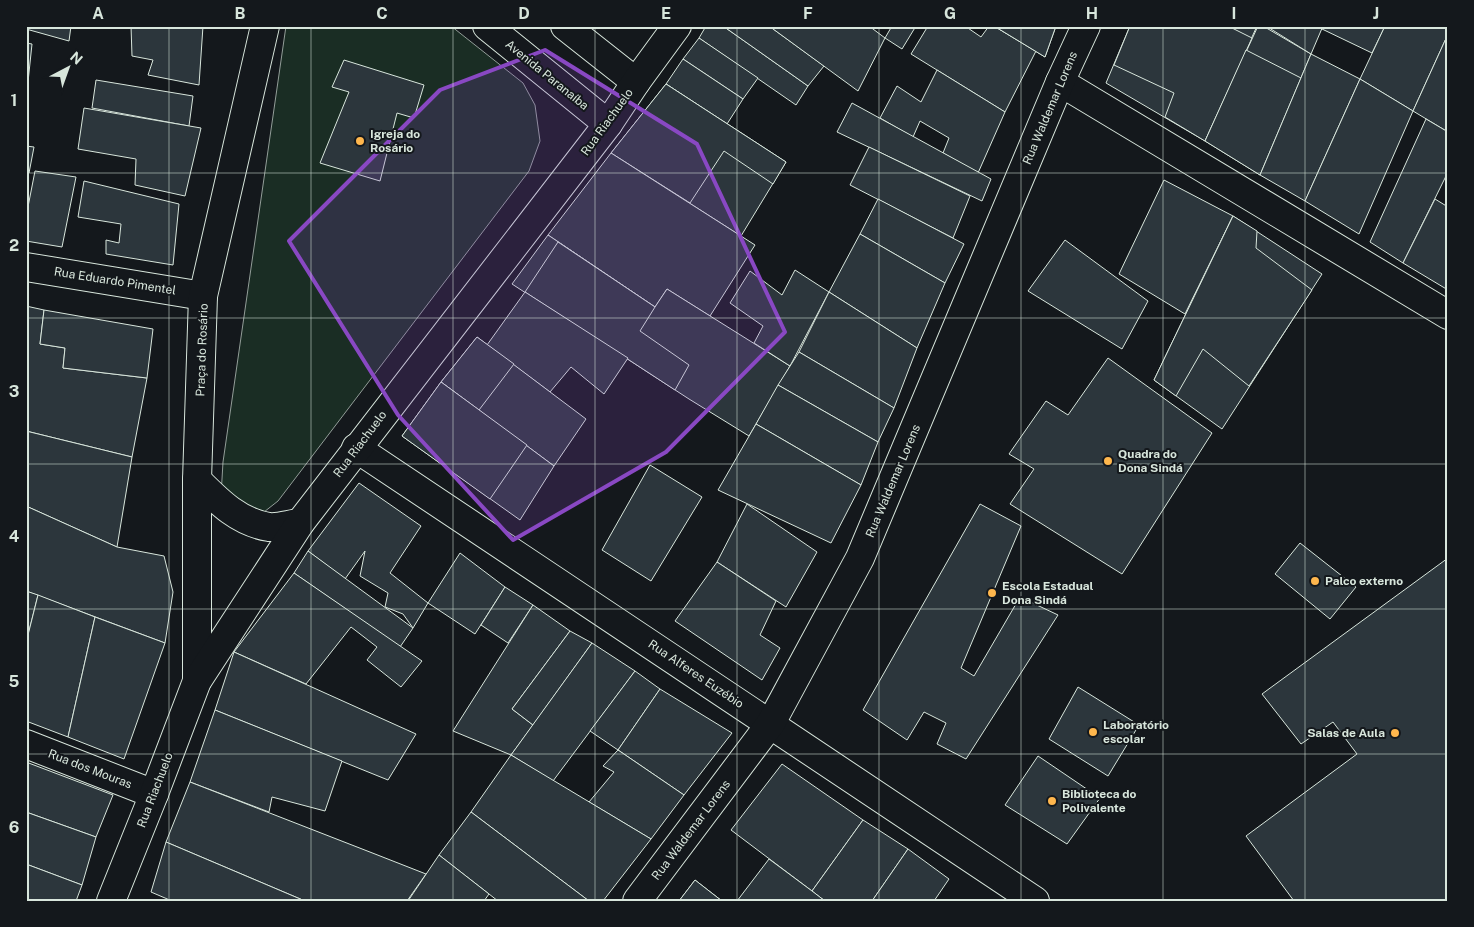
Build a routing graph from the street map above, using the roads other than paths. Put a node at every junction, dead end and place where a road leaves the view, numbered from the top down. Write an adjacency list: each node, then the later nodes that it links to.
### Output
1 (265, 26): 10 (street, Praça do Rosário)
2 (487, 26): 8 (street, Avenida Paranaíba)
3 (565, 26): 6 (street)
4 (677, 26): 6 (street, Rua Riachuelo)
5 (1086, 26): 7 (street, Rua Waldemar Lorens)
6 (636, 82): 8 (street, Rua Riachuelo)
7 (1060, 82): 11 (street); 16 (street, Rua Waldemar Lorens)
8 (608, 124): 12 (street, Rua Riachuelo)
9 (26, 267): 10 (street, Rua Eduardo Pimentel)
10 (204, 296): 13 (street, Praça do Rosário)
11 (1448, 315)
12 (356, 448): 14 (street, Rua Riachuelo); 16 (street, Rua Alferes Euzébio)
13 (198, 480): 14 (street); 15 (street, Praça do Rosário)
14 (300, 523): 15 (street, Rua Riachuelo)
15 (197, 681): 18 (street, Rua Riachuelo)
16 (771, 723): 20 (street, Rua Waldemar Lorens); 21 (street, Rua Alferes Euzébio)
17 (26, 744): 18 (street, Rua dos Mouras)
18 (154, 794): 19 (street, Rua Riachuelo)
19 (111, 901)
20 (637, 901)
21 (1035, 901)

